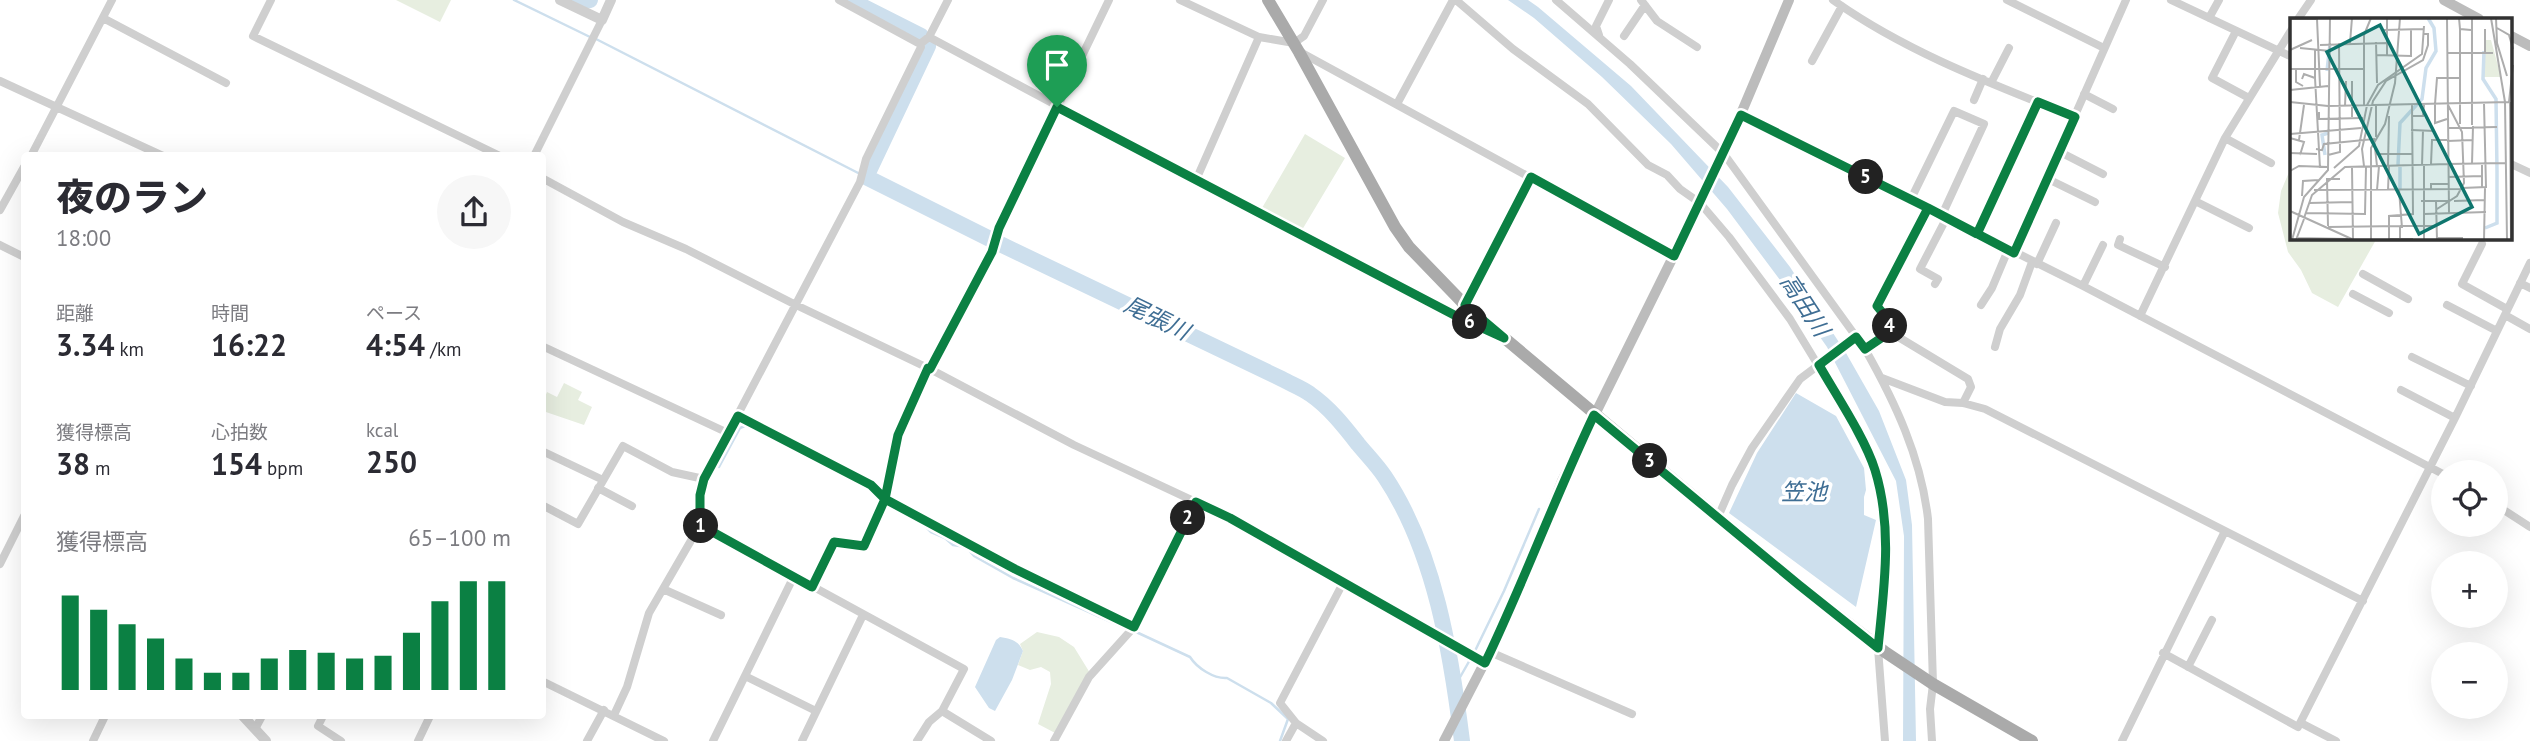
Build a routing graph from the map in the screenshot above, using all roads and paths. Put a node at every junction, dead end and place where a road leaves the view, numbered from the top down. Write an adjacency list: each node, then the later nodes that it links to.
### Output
1 (112, 0): 24 (street)
2 (271, 0): 60 (street)
3 (560, 0): 28 (street)
4 (611, 0): 28 (street)
5 (839, 0): 35 (street)
6 (948, 0): 35 (street)
7 (1109, 0): 53 (street)
8 (1180, 0): 34 (street)
9 (1268, 0): 37 (main road)
10 (1323, 0): 37 (street)
11 (1454, 0): 51 (street); 74 (street)
12 (1556, 0): 31 (street)
13 (1609, 0): 31 (street)
14 (1789, 0): 55 (main road)
15 (1833, 0): 23 (street)
16 (2007, 0): 40 (street)
17 (2126, 0): 40 (street)
18 (2171, 0): 25 (street)
19 (2218, 0): 25 (street)
20 (2311, 0): 26 (street)
21 (2444, 0): 27 (main road)
22 (1643, 2): 32 (street); 38 (street)
23 (1842, 6): 43 (street); 45 (street)
24 (103, 18): 46 (street); 52 (street)
25 (2209, 18): 29 (street)
26 (2299, 18)
27 (2477, 18)
28 (602, 20): 61 (street)
29 (2236, 31): 41 (street); 48 (street)
30 (2290, 32): 41 (street)
31 (1599, 35): 63 (street)
32 (1624, 36)
33 (2512, 36): 36 (main road)
34 (1259, 37): 37 (street); 72 (street)
35 (924, 41): 53 (street); 100 (street)
36 (2529, 44)
37 (1296, 47): 51 (street); 101 (main road)
38 (1697, 47)
39 (2009, 48): 45 (street)
40 (2104, 48): 47 (street)
41 (2277, 51): 42 (street); 48 (street)
42 (2290, 56)
43 (1812, 61)
44 (0, 81): 52 (street)
45 (1987, 81): 49 (street); 50 (street)
46 (226, 83)
47 (2084, 94): 54 (street); 56 (street)
48 (2249, 98): 57 (street)
49 (1973, 100)
50 (2038, 102): 56 (street); 82 (street)
51 (1396, 104): 69 (street)
52 (58, 107): 58 (street); 59 (street)
53 (1057, 107): 72 (street); 117 (street)
54 (2113, 108)
55 (1741, 115): 63 (main road); 73 (street)
56 (2075, 117): 62 (street)
57 (2225, 138): 64 (street); 75 (street)
58 (33, 152)
59 (154, 152)
60 (492, 152)
61 (536, 152)
62 (2060, 152): 68 (street); 70 (street)
63 (1722, 157): 74 (main road); 110 (street)
64 (2271, 163)
65 (2512, 166): 67 (street)
66 (21, 172): 78 (street)
67 (2530, 173)
68 (2103, 174)
69 (1531, 177): 89 (street); 101 (street)
70 (2048, 179): 76 (street); 87 (street)
71 (546, 180): 100 (street)
72 (1196, 180): 111 (street)
73 (1911, 199): 77 (street); 79 (street)
74 (1702, 200): 89 (main road); 116 (street)
75 (2196, 201): 81 (street); 92 (street)
76 (2095, 202)
77 (1928, 208): 79 (street); 109 (street)
78 (0, 210)
79 (1945, 216): 82 (street); 95 (street)
80 (2056, 223): 90 (street)
81 (2249, 228)
82 (1977, 234): 87 (street)
83 (2120, 239): 92 (street)
84 (2482, 244): 104 (street)
85 (0, 245): 88 (street)
86 (2103, 246): 96 (street)
87 (2011, 251): 90 (street); 102 (street)
88 (21, 256)
89 (1674, 256): 122 (main road)
90 (2035, 263): 96 (street); 113 (street)
91 (2530, 263): 94 (street)
92 (2165, 267): 106 (street)
93 (2363, 274): 99 (street)
94 (2520, 283): 97 (street); 104 (street)
95 (1935, 284)
96 (2083, 286): 106 (street)
97 (2530, 288)
98 (2353, 294): 105 (street)
99 (2408, 299)
100 (796, 305): 117 (street); 123 (street)
101 (1465, 305): 111 (main road)
102 (1981, 305)
103 (2447, 305): 108 (street)
104 (2506, 312): 107 (street); 108 (street)
105 (2389, 313)
106 (2140, 316): 127 (street)
107 (2530, 329)
108 (2497, 331): 119 (street)
109 (1890, 332): 114 (street); 121 (street)
110 (1856, 337): 114 (street); 116 (street)
111 (1504, 338): 122 (main road)
112 (546, 348): 125 (street)
113 (1995, 348)
114 (1865, 349): 118 (street)
115 (2412, 357): 119 (street)
116 (1820, 364): 136 (street); 151 (street)
117 (929, 368): 131 (street); 132 (street)
118 (1882, 378): 121 (street); 157 (street)
119 (2471, 386): 124 (street)
120 (2401, 390): 124 (street)
121 (1964, 403): 140 (street)
122 (1594, 415): 136 (main road); 152 (main road)
123 (738, 416): 125 (street); 131 (street)
124 (2455, 418): 127 (street)
125 (729, 433): 128 (street)
126 (546, 452): 129 (street)
127 (2430, 466): 146 (street)
128 (704, 479): 129 (street); 138 (street)
129 (603, 480): 130 (street)
130 (598, 488): 133 (street); 134 (street)
131 (885, 499): 144 (street); 150 (street)
132 (1196, 502): 143 (street); 150 (street)
133 (632, 506)
134 (546, 507)
135 (2508, 513): 139 (street)
136 (1718, 517): 151 (main road)
137 (21, 522): 141 (street)
138 (700, 525): 142 (street); 145 (street)
139 (2530, 527)
140 (2225, 531): 146 (street); 153 (street)
141 (0, 564)
142 (793, 578): 144 (street); 156 (street)
143 (1343, 583): 154 (street); 169 (street)
144 (812, 587): 148 (street)
145 (663, 589): 147 (street); 163 (street)
146 (2362, 601): 170 (street)
147 (721, 615)
148 (863, 615): 160 (street); 161 (street)
149 (2212, 620): 155 (street)
150 (1134, 627): 183 (street)
151 (1882, 650): 157 (main road); 186 (street)
152 (1490, 652): 154 (main road); 162 (street)
153 (2163, 653): 155 (street); 189 (street)
154 (1476, 658): 171 (main road)
155 (2188, 667): 170 (street)
156 (745, 676): 160 (street); 179 (street)
157 (1931, 682): 187 (street); 188 (main road)
158 (546, 683): 159 (street)
159 (604, 710): 163 (street); 177 (street)
160 (816, 711): 180 (street)
161 (942, 711): 181 (street); 182 (street)
162 (1632, 714)
163 (614, 715): 178 (street)
164 (104, 719): 174 (street)
165 (245, 719): 172 (street)
166 (262, 719): 172 (street)
167 (322, 719): 173 (street)
168 (429, 719): 176 (street)
169 (1296, 723): 184 (street); 185 (street)
170 (2301, 723): 190 (street)
171 (1446, 736)
172 (259, 737)
173 (327, 738): 175 (street)
174 (93, 741)
175 (341, 741)
176 (418, 741)
177 (587, 741)
178 (664, 741)
179 (713, 741)
180 (802, 741)
181 (917, 741)
182 (991, 741)
183 (1054, 741)
184 (1286, 741)
185 (1323, 741)
186 (1885, 741)
187 (1932, 741)
188 (2032, 741)
189 (2122, 741)
190 (2336, 741)

